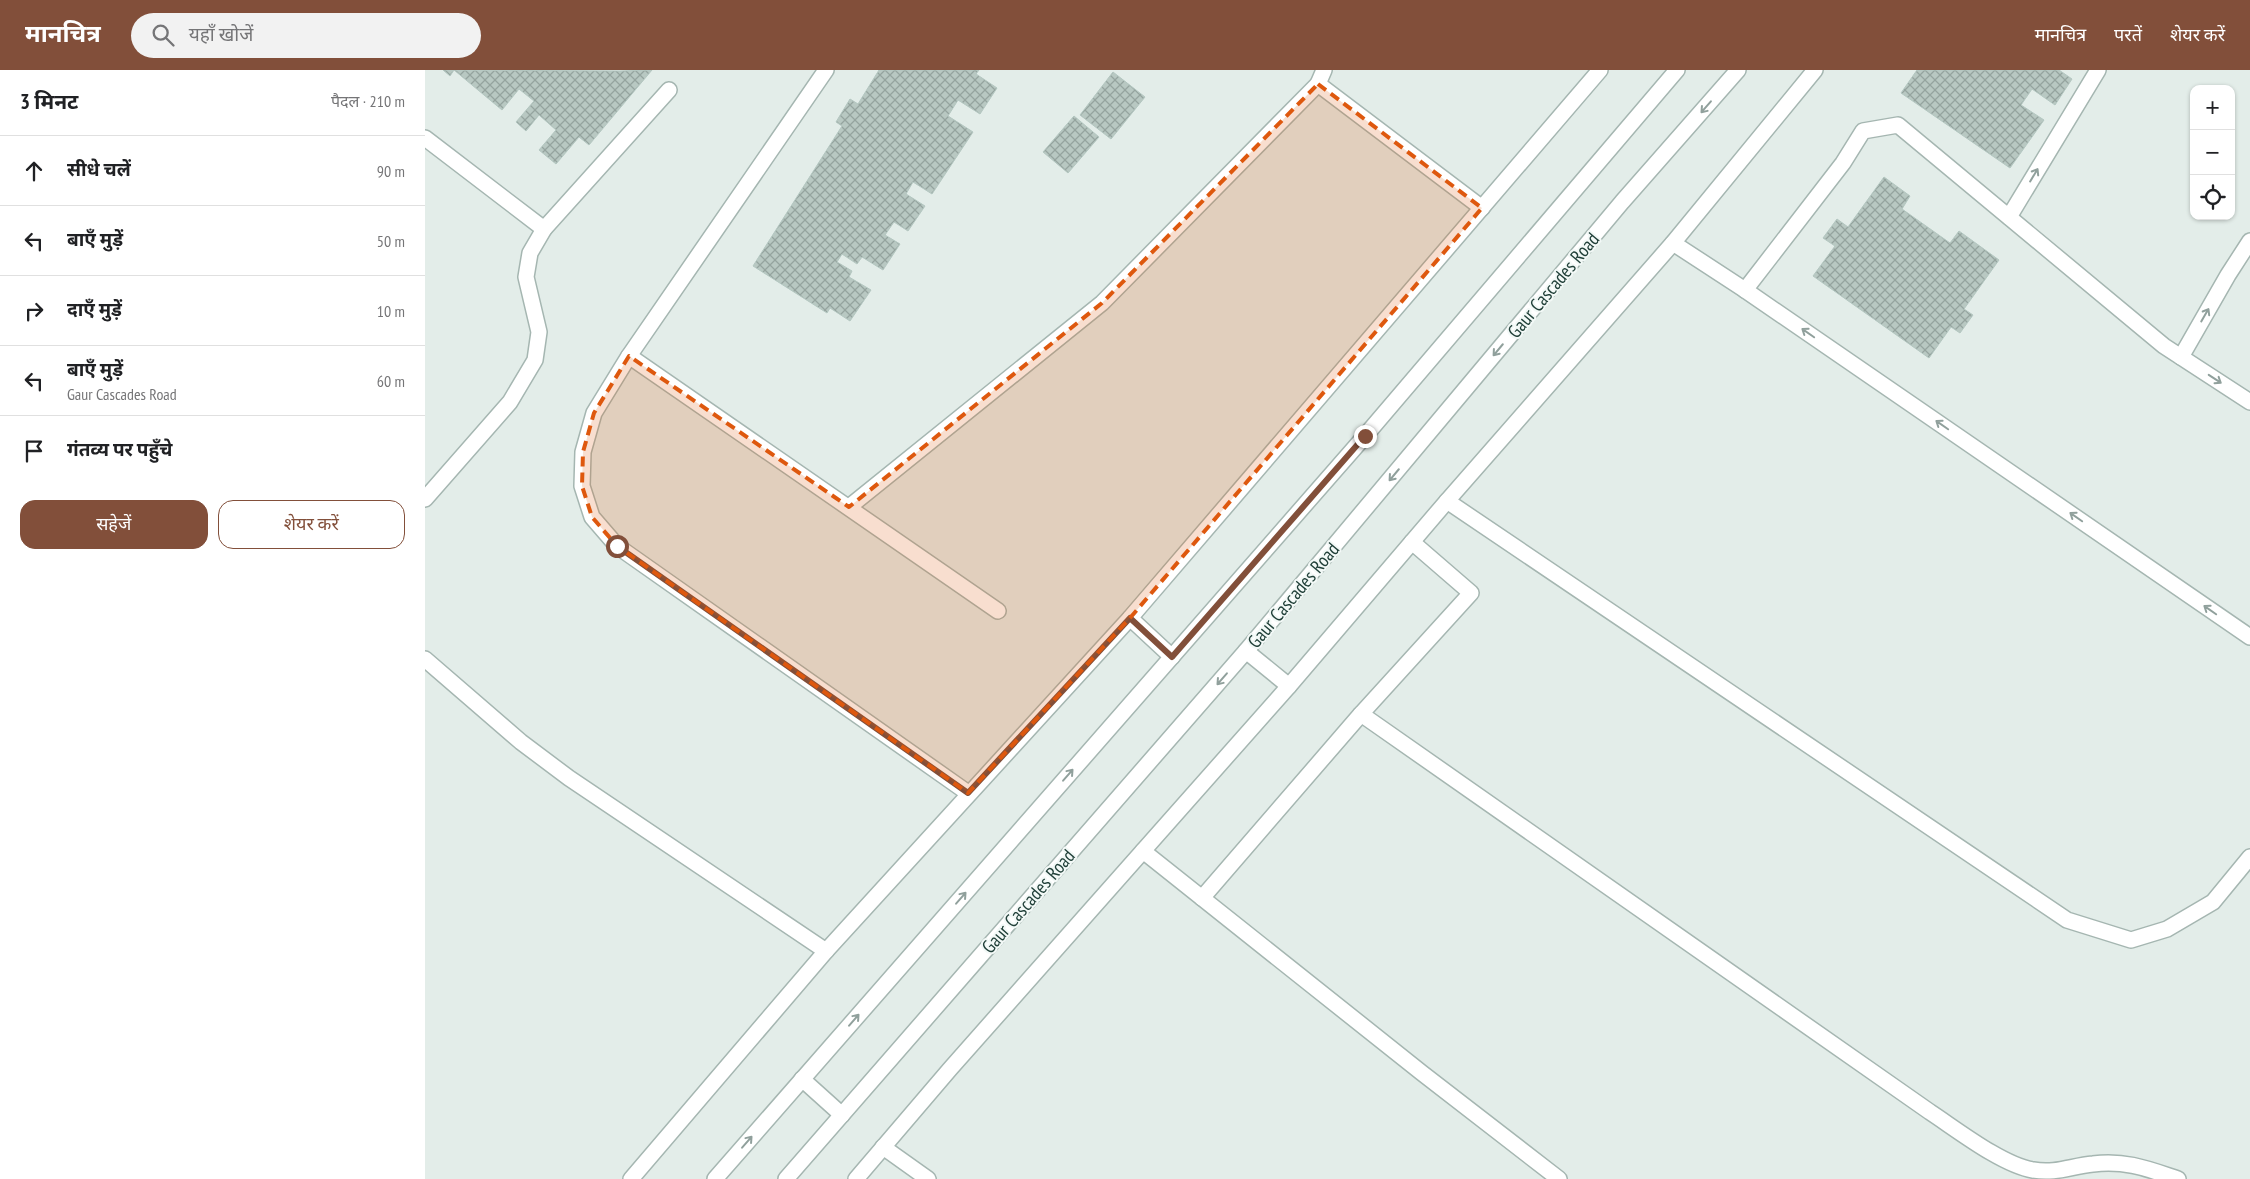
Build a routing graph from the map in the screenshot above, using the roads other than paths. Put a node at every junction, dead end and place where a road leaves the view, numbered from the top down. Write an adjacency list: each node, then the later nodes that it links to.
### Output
1 (827, 70): 17 (street)
2 (1325, 70): 8 (street)
3 (1600, 70): 11 (street)
4 (1677, 70): 28 (street)
5 (1738, 70): 27 (street, Gaur Cascades Road, one-way to 27)
6 (1815, 70): 15 (street)
7 (2098, 70): 12 (street, one-way to 7)
8 (1318, 84): 11 (street); 22 (street)
9 (669, 90): 13 (street)
10 (425, 138): 13 (street)
11 (1482, 208): 25 (street)
12 (2009, 217): 16 (street); 18 (street)
13 (544, 229): 20 (street)
14 (2250, 241): 18 (street, one-way to 14)
15 (1673, 243): 16 (street); 21 (street)
16 (1745, 290): 26 (street, one-way to 16)
17 (629, 356): 22 (street); 32 (street)
18 (2181, 357): 19 (street, one-way to 19)
19 (2250, 402)
20 (425, 499)
21 (1447, 501): 23 (street); 34 (street)
22 (849, 507): 24 (street)
23 (1412, 542): 30 (street); 31 (street)
24 (998, 611)
25 (1130, 618): 28 (street); 32 (street)
26 (2250, 637)
27 (1246, 651): 30 (street); 38 (street, Gaur Cascades Road, one-way to 38)
28 (1172, 657): 37 (street, one-way to 28)
29 (425, 659): 36 (street)
30 (1289, 686): 33 (street)
31 (1361, 714): 35 (street); 46 (street)
32 (968, 793): 36 (street)
33 (1143, 851): 35 (street); 39 (street)
34 (2250, 857)
35 (1202, 898): 45 (street)
36 (826, 951): 40 (street)
37 (802, 1080): 38 (street); 41 (street, one-way to 37)
38 (842, 1115): 42 (street, Gaur Cascades Road)
39 (883, 1147): 43 (street); 44 (street)
40 (631, 1179)
41 (715, 1179)
42 (786, 1179)
43 (856, 1179)
44 (928, 1179)
45 (1559, 1179)
46 (2178, 1179)

